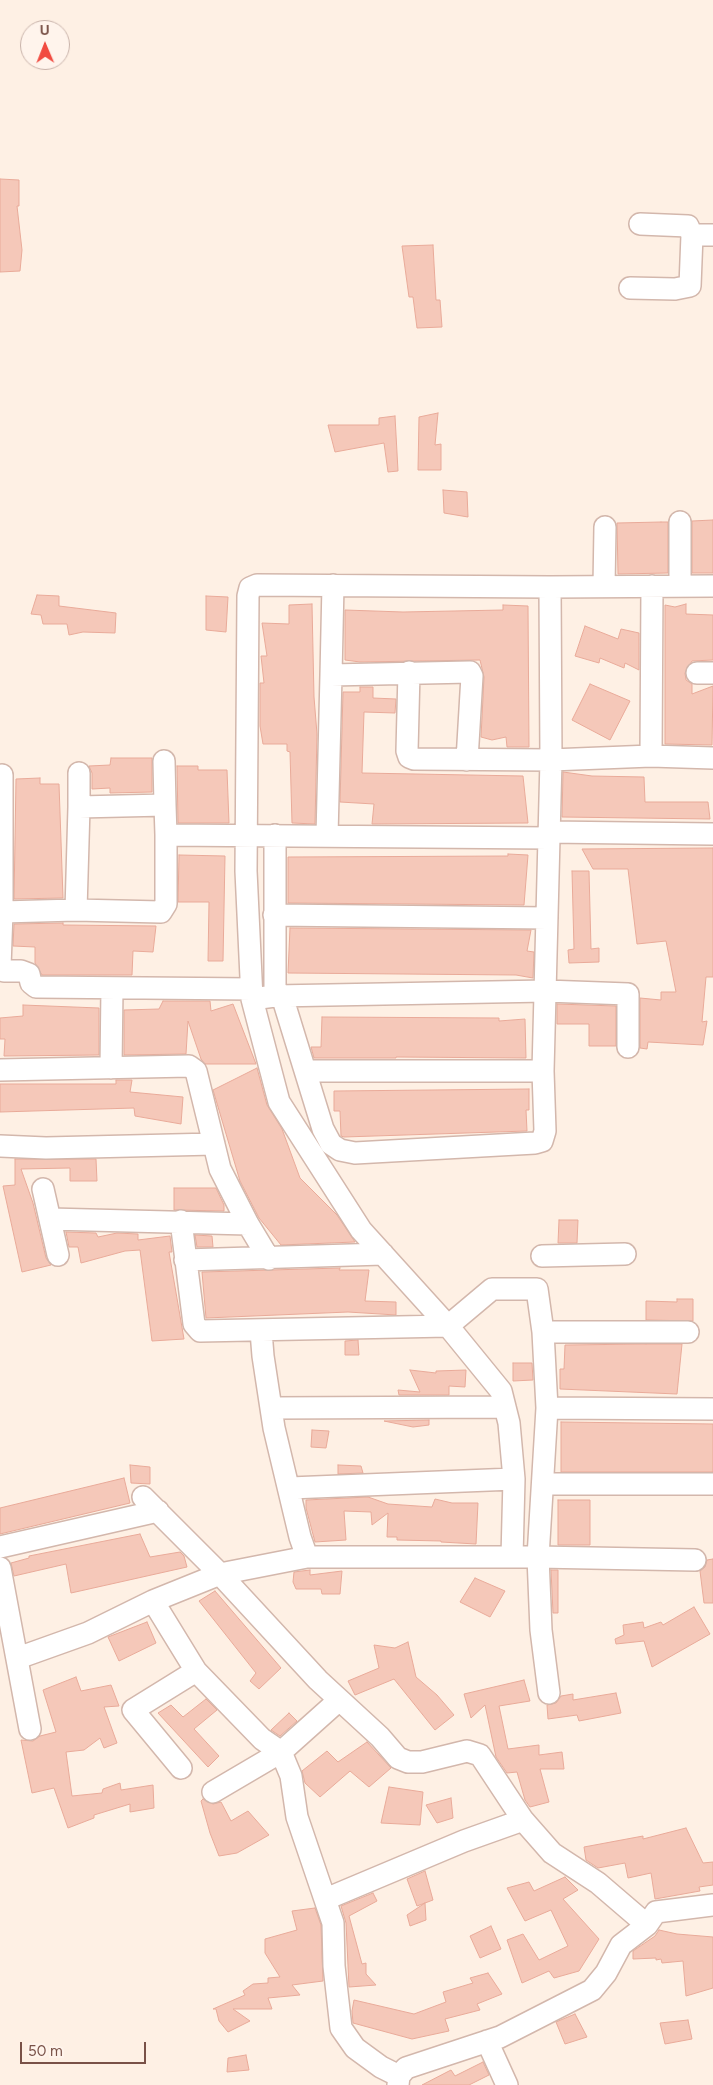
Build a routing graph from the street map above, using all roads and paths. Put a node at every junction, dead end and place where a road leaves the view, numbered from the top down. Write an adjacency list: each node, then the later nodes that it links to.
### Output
1 (640, 224): 2 (street)
2 (703, 235): 3 (street)
3 (630, 288)
4 (680, 522): 9 (street)
5 (605, 527): 7 (street)
6 (333, 585): 11 (street); 13 (street); 25 (street)
7 (604, 586): 8 (street); 11 (street)
8 (652, 586): 9 (street); 14 (street)
9 (680, 586): 10 (street)
10 (713, 586)
11 (550, 587): 17 (street)
12 (409, 672): 13 (street); 16 (street); 16 (street)
13 (330, 675): 28 (street)
14 (651, 756): 15 (street); 17 (street)
15 (713, 758)
16 (467, 760): 17 (street)
17 (551, 760): 26 (street)
18 (164, 761): 21 (street)
19 (79, 773): 22 (street)
20 (2, 775): 30 (street)
21 (166, 804): 22 (street); 23 (street)
22 (80, 807): 29 (street)
23 (166, 834): 25 (street); 29 (street)
24 (713, 834): 26 (street)
25 (247, 835): 27 (street); 35 (street)
26 (549, 835): 28 (street); 32 (street)
27 (275, 836): 28 (street); 31 (street)
28 (327, 836)
29 (76, 910): 30 (street)
30 (2, 912): 33 (street)
31 (274, 915): 32 (street); 36 (street)
32 (547, 918): 34 (street)
33 (112, 988): 35 (street); 38 (street)
34 (546, 991): 36 (street); 37 (street); 41 (street)
35 (252, 994): 36 (street); 48 (street)
36 (278, 996): 40 (street)
37 (628, 1047)
38 (111, 1068): 39 (street); 42 (street)
39 (0, 1070)
40 (306, 1071): 41 (street); 41 (street)
41 (543, 1072)
42 (214, 1144): 43 (street); 47 (street)
43 (0, 1146)
44 (43, 1189): 45 (street)
45 (50, 1219): 46 (street); 50 (street)
46 (182, 1221): 47 (street); 52 (street)
47 (248, 1224): 51 (street)
48 (383, 1254): 51 (street); 54 (street)
49 (625, 1254): 53 (street)
50 (58, 1255)
51 (269, 1259): 52 (street)
52 (185, 1260): 55 (street)
53 (537, 1289): 54 (street); 56 (street)
54 (448, 1326): 55 (street); 58 (street)
55 (261, 1331): 59 (street)
56 (543, 1332): 57 (street); 60 (street)
57 (688, 1332)
58 (505, 1406): 59 (street); 62 (street)
59 (271, 1408): 65 (street)
60 (547, 1408): 61 (street); 63 (street)
61 (713, 1409)
62 (514, 1479): 65 (street); 68 (street)
63 (543, 1484): 64 (street); 69 (street)
64 (713, 1484)
65 (290, 1488): 67 (street)
66 (0, 1547): 72 (street)
67 (307, 1557): 68 (street); 72 (street)
68 (512, 1557): 69 (street)
69 (538, 1557): 70 (street); 76 (street)
70 (695, 1560)
71 (0, 1568): 74 (street)
72 (220, 1574): 73 (street); 77 (street)
73 (153, 1601): 74 (street); 75 (street)
74 (18, 1658): 78 (street)
75 (196, 1670): 79 (street); 80 (street)
76 (549, 1693)
77 (338, 1701): 79 (street); 82 (street)
78 (30, 1729)
79 (281, 1752): 81 (street); 83 (street)
80 (182, 1768)
81 (213, 1792)
82 (523, 1820): 83 (street); 85 (street)
83 (326, 1899): 87 (street)
84 (713, 1905): 85 (street)
85 (647, 1925): 86 (street)
86 (487, 2041): 87 (street); 88 (street)
87 (399, 2080)
88 (507, 2085)

